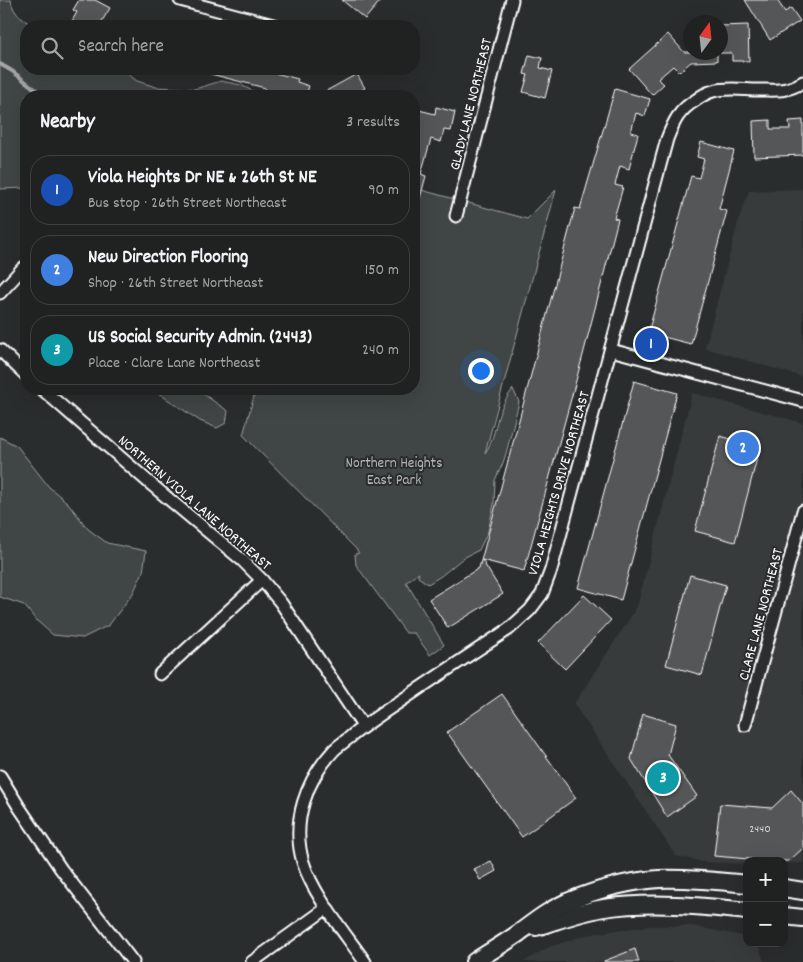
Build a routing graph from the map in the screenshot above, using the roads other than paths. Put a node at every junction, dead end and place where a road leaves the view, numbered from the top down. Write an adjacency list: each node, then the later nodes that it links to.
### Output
1 (180, 0): 3 (street)
2 (512, 0): 5 (street, GLADY LANE NORTHEAST)
3 (255, 20)
4 (803, 82): 9 (street, VIOLA HEIGHTS DRIVE NORTHEAST)
5 (456, 216)
6 (20, 270): 7 (street)
7 (0, 293)
8 (0, 350): 10 (street)
9 (611, 350): 12 (street); 17 (street, VIOLA HEIGHTS DRIVE NORTHEAST)
10 (20, 369)
11 (49, 395): 14 (street, NORTHERN VIOLA LANE NORTHEAST)
12 (803, 401)
13 (803, 512): 16 (street, CLARE LANE NORTHEAST)
14 (262, 580): 15 (street); 17 (street, NORTHERN VIOLA LANE NORTHEAST)
15 (160, 674)
16 (746, 725)
17 (363, 726): 22 (street, VIOLA HEIGHTS DRIVE NORTHEAST)
18 (0, 776): 27 (street)
19 (743, 884): 26 (main road)
20 (788, 889): 21 (main road)
21 (803, 891)
22 (327, 908): 28 (street); 29 (street, VIOLA HEIGHTS DRIVE NORTHEAST)
23 (743, 912): 26 (main road)
24 (788, 916): 25 (main road)
25 (803, 918)
26 (518, 934): 30 (main road)
27 (132, 962)
28 (252, 962)
29 (365, 962)
30 (474, 962)

